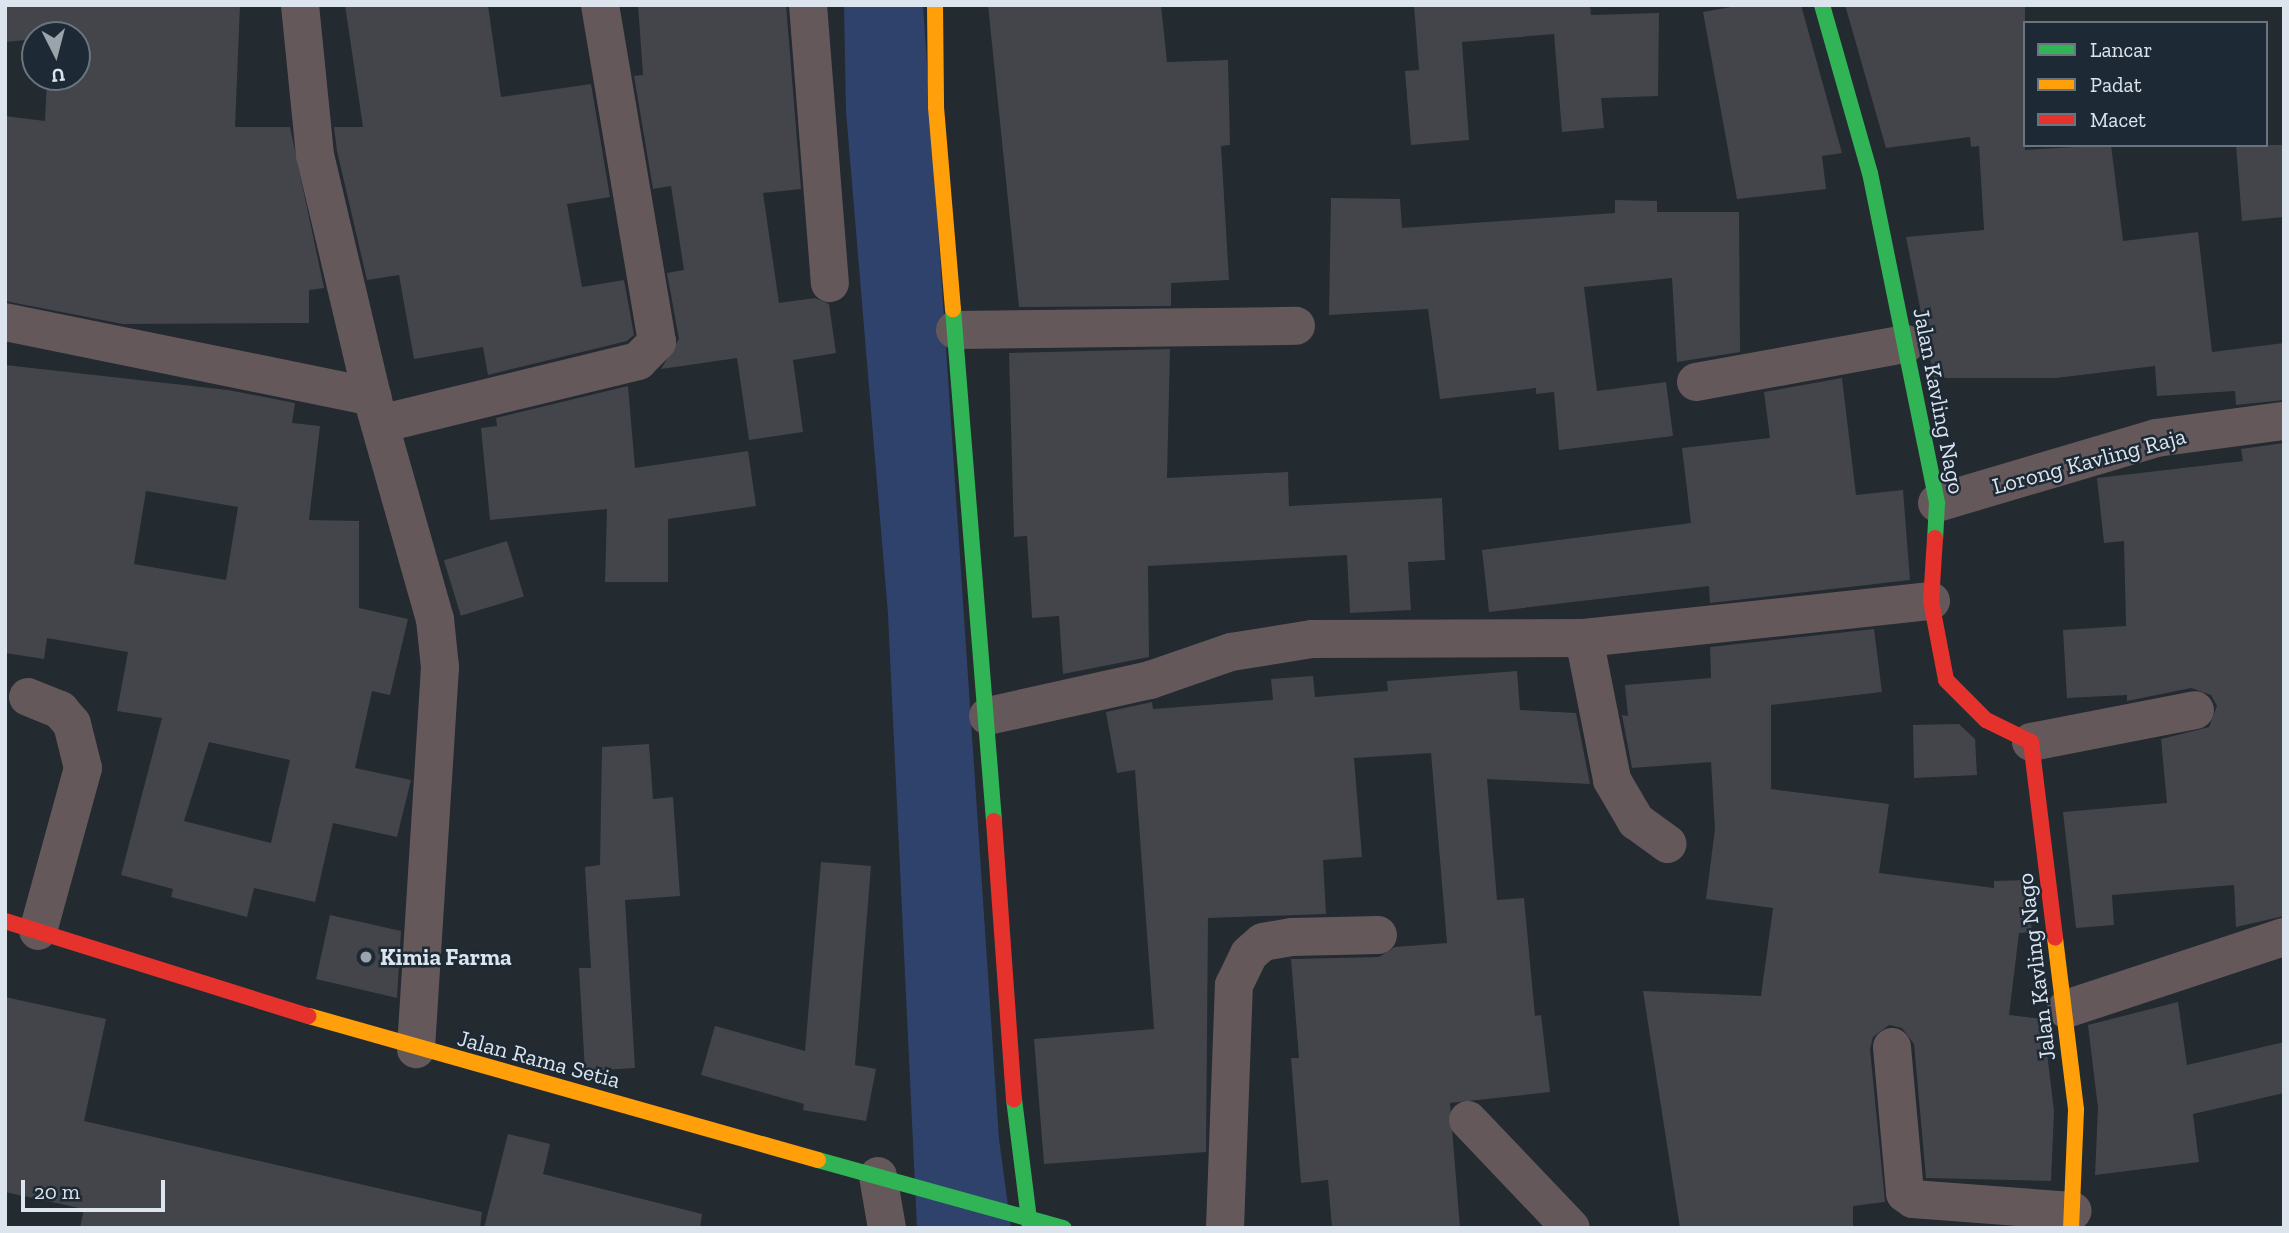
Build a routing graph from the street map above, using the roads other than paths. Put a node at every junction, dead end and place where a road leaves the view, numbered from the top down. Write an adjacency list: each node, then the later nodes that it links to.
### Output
1 (300, 5): 12 (street)
2 (600, 5): 12 (street)
3 (808, 5): 6 (street)
4 (935, 5): 9 (street)
5 (1822, 5): 10 (street, Jalan Kavling Nago)
6 (830, 283)
7 (5, 323): 12 (street)
8 (1296, 326): 9 (street)
9 (955, 330): 19 (street)
10 (1906, 344): 11 (street); 14 (street, Jalan Kavling Nago)
11 (1696, 382)
12 (376, 411): 27 (street)
13 (2284, 421): 14 (street, Lorong Kavling Raja)
14 (1937, 503): 15 (street, Jalan Kavling Nago)
15 (1931, 601): 16 (street); 20 (street, Jalan Kavling Nago)
16 (1584, 638): 19 (street); 21 (street)
17 (28, 697): 22 (street)
18 (2195, 710): 20 (street)
19 (988, 716): 31 (street)
20 (2031, 743): 25 (street, Jalan Kavling Nago)
21 (1668, 844)
22 (21, 926): 27 (street, Jalan Rama Setia)
23 (1378, 935): 34 (street)
24 (2284, 937): 25 (street)
25 (2066, 1009): 30 (street, Jalan Kavling Nago)
26 (1892, 1047): 30 (street)
27 (416, 1049): 29 (street, Jalan Rama Setia)
28 (1468, 1119): 35 (street)
29 (885, 1178): 31 (street, Jalan Rama Setia); 32 (street)
30 (2072, 1219)
31 (1027, 1221): 33 (street, Jalan Rama Setia)
32 (887, 1228)
33 (1064, 1228)
34 (1225, 1228)
35 (1571, 1228)

